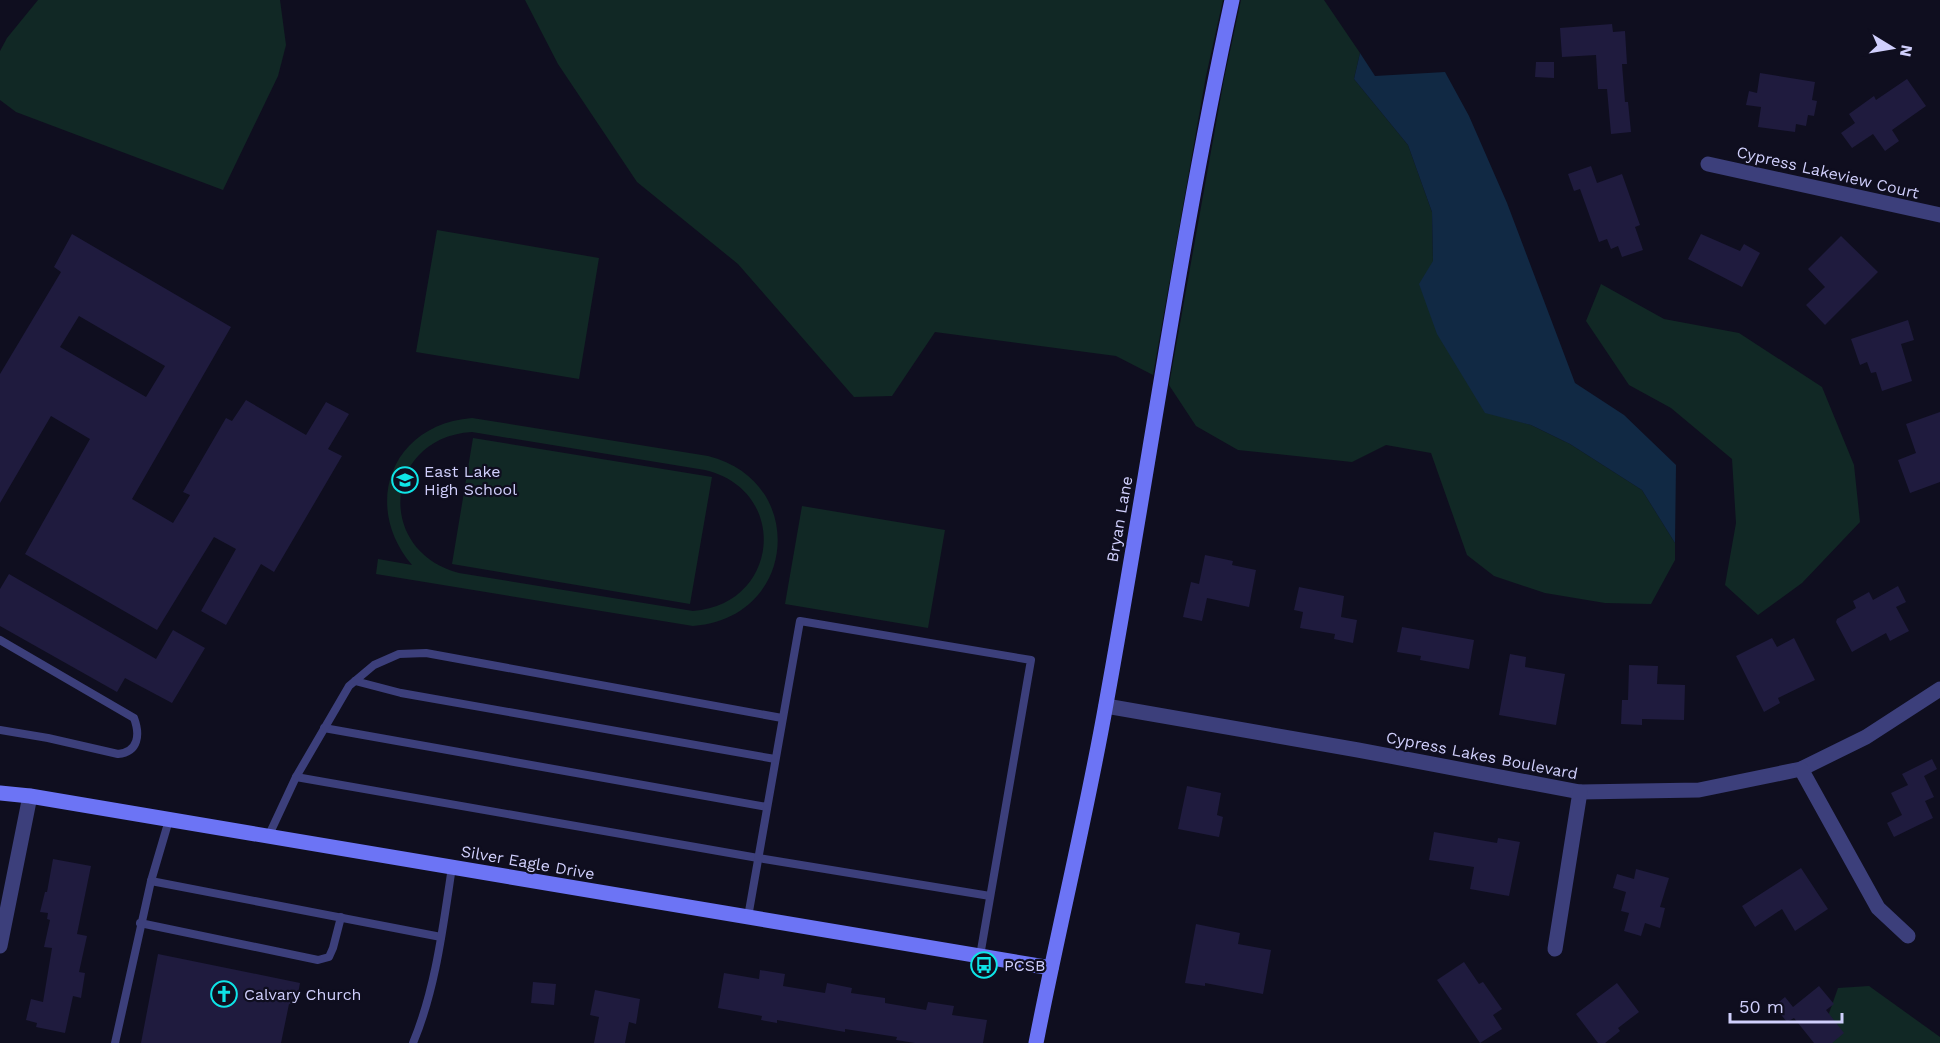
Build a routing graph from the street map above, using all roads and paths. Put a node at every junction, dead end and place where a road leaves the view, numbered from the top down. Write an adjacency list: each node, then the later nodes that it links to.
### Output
1 (1232, 0): 7 (street, Bryan Lane)
2 (1708, 164): 3 (street, Cypress Lakeview Court)
3 (1940, 215)
4 (0, 640): 10 (lane)
5 (355, 681): 8 (lane); 9 (lane); 11 (lane)
6 (1940, 688): 12 (street, Cypress Lakes Boulevard)
7 (1106, 706): 14 (street, Cypress Lakes Boulevard); 32 (street, Bryan Lane)
8 (782, 718): 11 (lane); 23 (lane)
9 (324, 728): 13 (lane); 17 (lane)
10 (0, 730)
11 (775, 759): 17 (lane)
12 (1801, 769): 14 (street, Cypress Lakes Boulevard); 27 (street)
13 (296, 777): 19 (lane); 20 (lane)
14 (1580, 792): 30 (street)
15 (0, 793): 16 (street, Silver Eagle Drive)
16 (30, 796): 18 (street, Silver Eagle Drive); 29 (street)
17 (766, 807): 20 (lane)
18 (169, 820): 19 (street, Silver Eagle Drive); 22 (lane)
19 (268, 837): 21 (street, Silver Eagle Drive)
20 (758, 858): 23 (lane); 25 (lane)
21 (452, 867): 25 (street, Silver Eagle Drive); 28 (lane)
22 (151, 881): 24 (lane); 26 (lane)
23 (990, 896): 31 (lane)
24 (341, 917): 26 (lane); 28 (lane)
25 (748, 917): 31 (street, Silver Eagle Drive)
26 (140, 923): 33 (lane)
27 (1908, 936)
28 (441, 937): 34 (lane)
29 (0, 946)
30 (1555, 949)
31 (980, 956): 32 (street, Silver Eagle Drive)
32 (1051, 968): 35 (street, Bryan Lane)
33 (115, 1043)
34 (413, 1043)
35 (1036, 1043)

